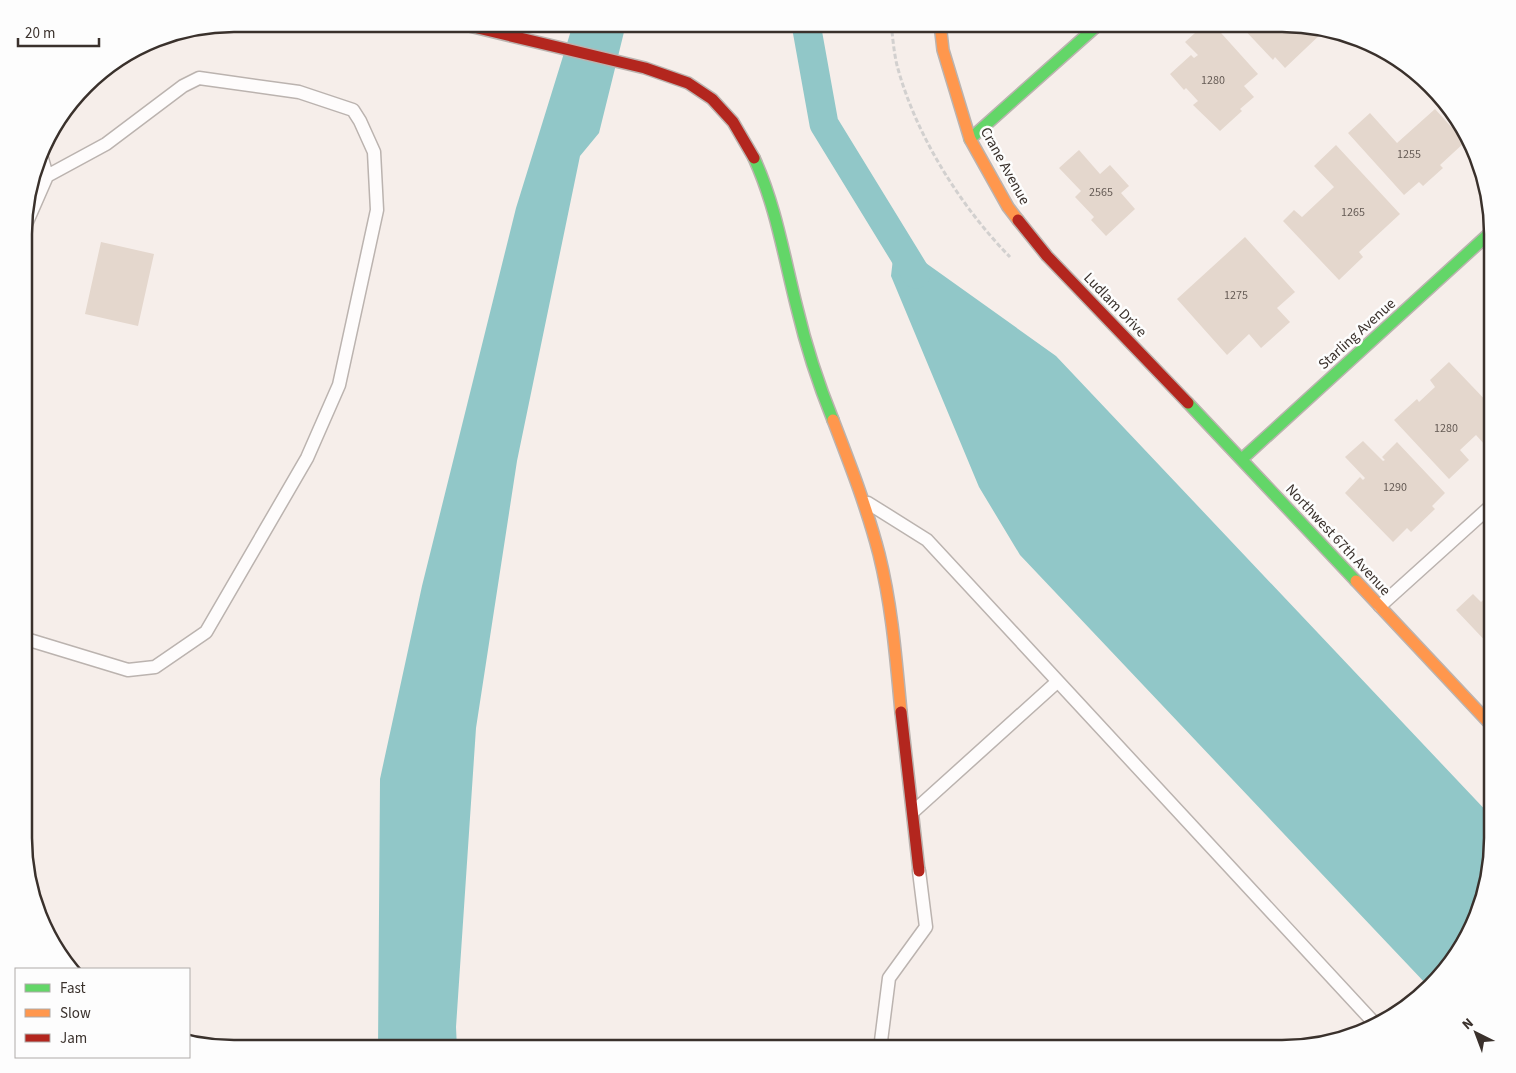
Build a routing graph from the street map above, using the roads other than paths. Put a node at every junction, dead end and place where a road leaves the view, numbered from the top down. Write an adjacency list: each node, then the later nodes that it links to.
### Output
1 (500, 33): 12 (street)
2 (941, 33): 4 (street, Crane Avenue)
3 (1089, 33): 4 (street)
4 (970, 139): 9 (street, Crane Avenue)
5 (44, 166): 6 (lane)
6 (47, 176): 7 (lane); 15 (lane)
7 (35, 204)
8 (1484, 238): 11 (street, Starling Avenue)
9 (1047, 256): 10 (street, Ludlam Drive)
10 (1161, 375): 11 (street, Northwest 67th Avenue)
11 (1242, 459): 14 (street, Northwest 67th Avenue)
12 (864, 500): 16 (lane); 18 (street)
13 (1484, 512): 14 (lane)
14 (1380, 606): 17 (street, Northwest 67th Avenue)
15 (32, 641)
16 (1057, 682): 18 (lane); 20 (lane)
17 (1484, 717)
18 (912, 812): 19 (street)
19 (919, 871): 21 (lane)
20 (1371, 1020)
21 (881, 1040)

